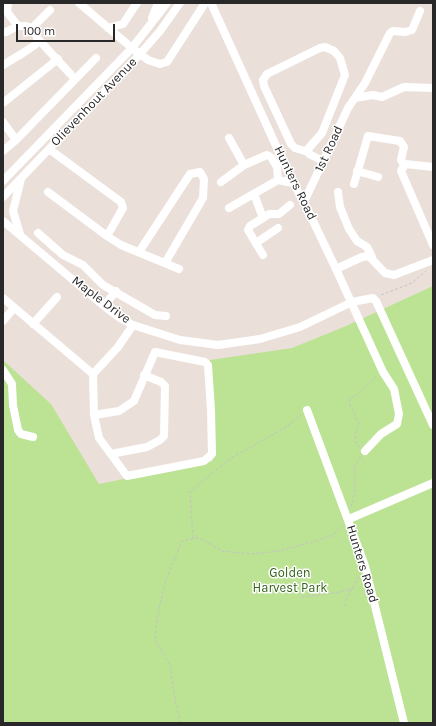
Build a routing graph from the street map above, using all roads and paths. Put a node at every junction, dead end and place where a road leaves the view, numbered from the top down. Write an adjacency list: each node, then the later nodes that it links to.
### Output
1 (8, 3): 11 (street)
2 (79, 3): 13 (street)
3 (137, 3): 13 (street)
4 (158, 3): 14 (street)
5 (167, 3): 14 (street, Olievenhout Avenue)
6 (180, 3): 18 (street, Olievenhout Avenue)
7 (205, 3): 18 (street)
8 (212, 3): 42 (street, Hunters Road)
9 (50, 10): 12 (street)
10 (420, 11): 24 (street, 1st Road)
11 (18, 26): 12 (street); 15 (street)
12 (32, 28): 16 (street)
13 (108, 28): 17 (street)
14 (148, 28): 17 (street, Olievenhout Avenue)
15 (6, 32)
16 (38, 39): 20 (street); 21 (street)
17 (132, 48): 18 (street); 40 (street, Olievenhout Avenue)
18 (140, 54): 29 (street, Olievenhout Avenue)
19 (96, 58): 22 (street)
20 (58, 59): 22 (street); 25 (street)
21 (3, 66)
22 (75, 79): 28 (street)
23 (433, 88): 24 (street)
24 (355, 98): 32 (street, 1st Road)
25 (3, 103)
26 (3, 122): 28 (street)
27 (229, 138): 33 (street)
28 (16, 140): 30 (street)
29 (49, 149): 38 (street, Olievenhout Avenue); 55 (street)
30 (3, 151)
31 (308, 152): 31 (street); 32 (street)
32 (323, 161): 48 (street, 1st Road)
33 (244, 165): 39 (street); 41 (street)
34 (404, 165): 35 (street); 36 (street); 58 (street)
35 (433, 167)
36 (358, 171): 37 (street); 43 (street)
37 (378, 177)
38 (21, 178): 47 (street, Olievenhout Avenue); 56 (street)
39 (278, 180): 42 (street); 46 (street)
40 (3, 181)
41 (221, 182)
42 (293, 183): 48 (street, Hunters Road)
43 (354, 184)
44 (48, 192): 55 (street)
45 (338, 192): 61 (street)
46 (254, 194): 50 (street); 51 (street)
47 (3, 197)
48 (304, 202): 65 (street, Hunters Road)
49 (290, 204): 51 (street)
50 (229, 208)
51 (263, 218): 57 (street)
52 (3, 221): 56 (street, Maple Drive)
53 (278, 228): 57 (street)
54 (38, 233): 67 (street)
55 (107, 236): 59 (street)
56 (22, 237): 72 (street, Maple Drive)
57 (256, 243): 60 (street)
58 (433, 245)
59 (139, 252): 63 (street); 63 (street)
60 (263, 254)
61 (372, 257): 62 (street); 65 (street)
62 (433, 260)
63 (164, 263): 64 (street)
64 (179, 268)
65 (336, 269): 71 (street, Hunters Road)
66 (429, 269): 70 (path)
67 (116, 291): 72 (street); 74 (street)
68 (57, 297): 76 (street)
69 (3, 298): 73 (street)
70 (373, 298): 71 (street); 84 (street)
71 (352, 302): 77 (street, Maple Drive); 79 (street, Hunters Road)
72 (104, 306): 77 (street, Maple Drive)
73 (14, 308): 75 (street); 76 (street)
74 (166, 316)
75 (3, 321)
76 (33, 324): 80 (street)
77 (133, 325): 80 (street)
78 (3, 370): 85 (street)
79 (383, 372): 86 (path); 87 (street, Hunters Road)
80 (93, 374): 83 (street)
81 (144, 374): 83 (street); 88 (street); 88 (street)
82 (307, 410): 90 (street, Hunters Road); 91 (path)
83 (94, 415): 88 (street)
84 (433, 424)
85 (33, 437)
86 (356, 444)
87 (365, 451): 90 (path)
88 (111, 454)
89 (433, 483): 90 (street)
90 (349, 519): 91 (path); 97 (street, Hunters Road)
91 (193, 538): 96 (path)
92 (360, 576): 93 (path)
93 (353, 588): 94 (path); 95 (path)
94 (302, 597)
95 (345, 606)
96 (181, 723)
97 (404, 723)

